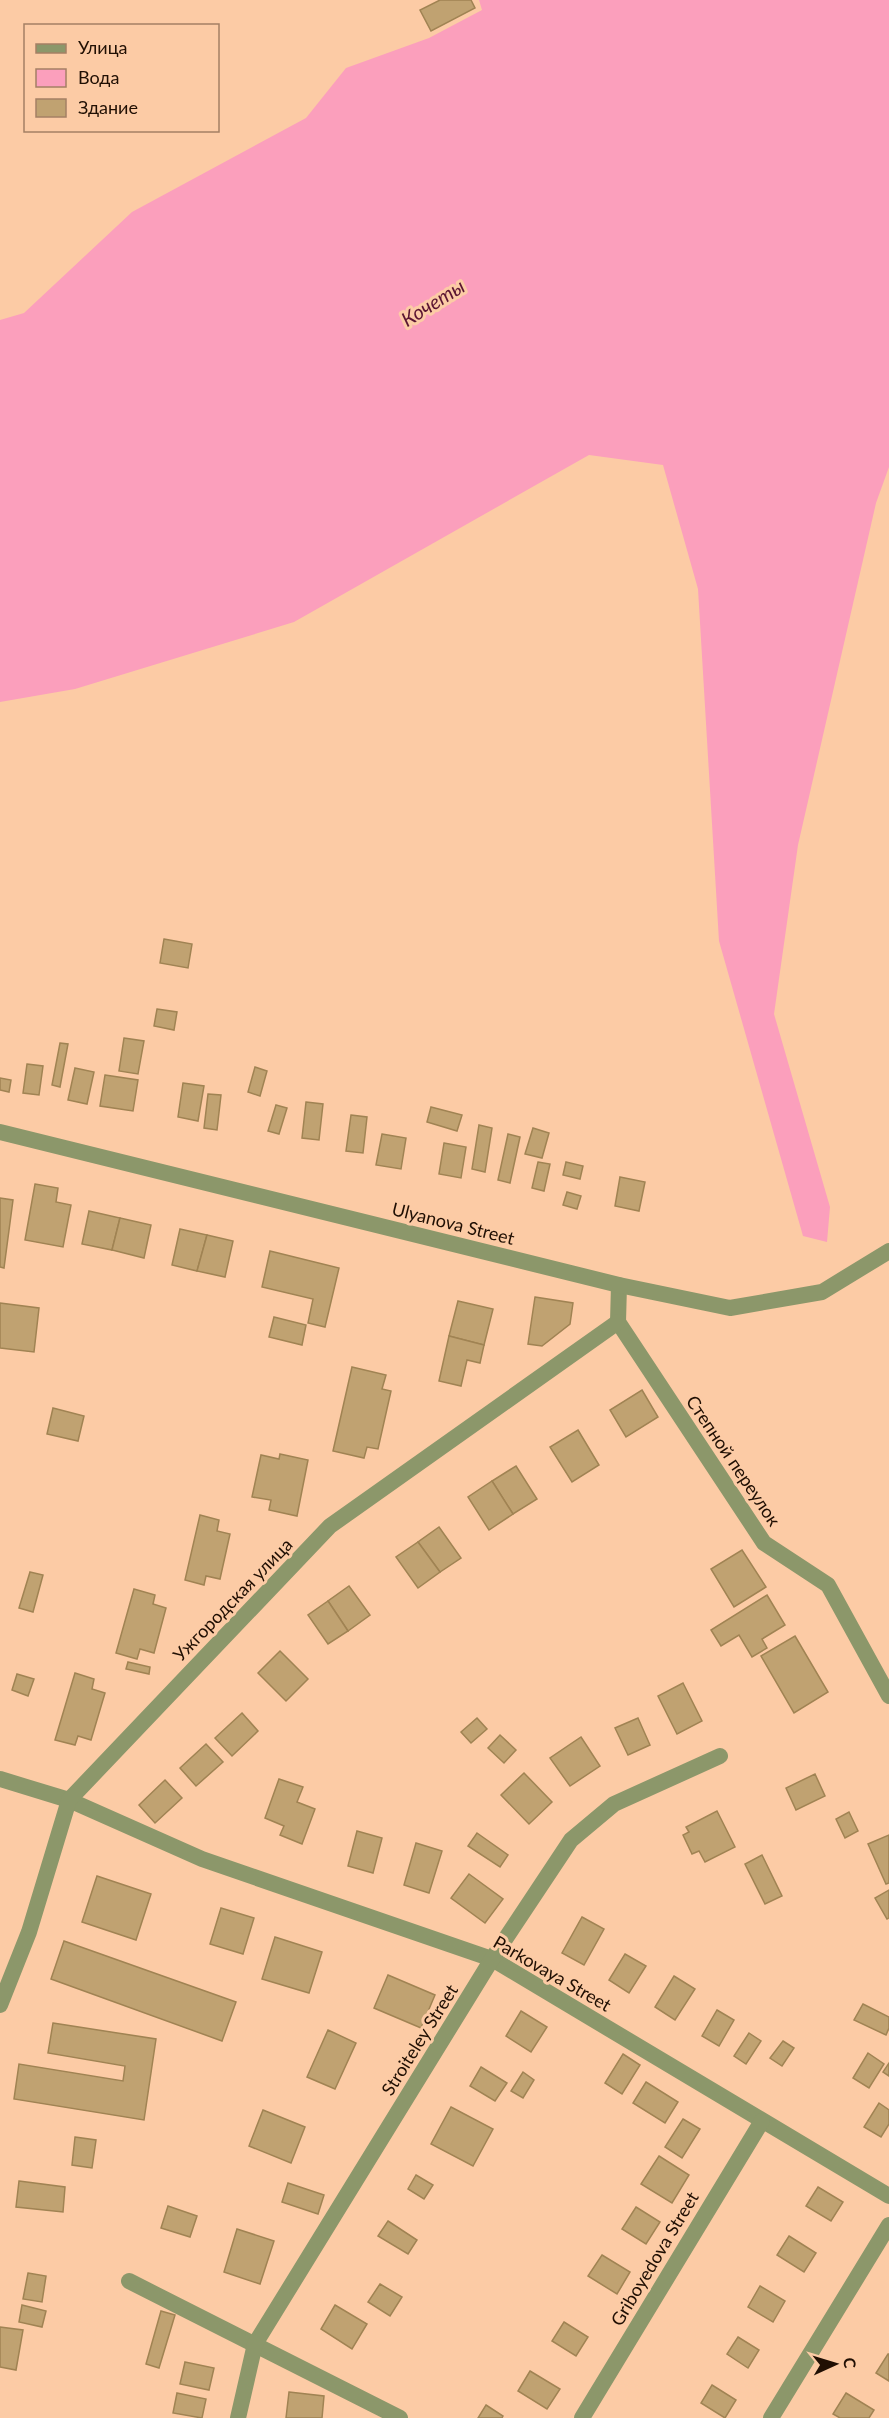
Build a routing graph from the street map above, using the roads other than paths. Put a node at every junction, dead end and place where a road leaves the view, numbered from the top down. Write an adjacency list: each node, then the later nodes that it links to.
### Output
1 (0, 1132): 3 (street, Ulyanova Street)
2 (889, 1251): 3 (street, Ulyanova Street)
3 (619, 1285): 4 (street)
4 (618, 1322): 5 (street, Степной переулок); 8 (street, Ужгородская улица)
5 (889, 1696)
6 (720, 1756): 9 (street, Stroiteley Street)
7 (0, 1779): 8 (street)
8 (69, 1800): 9 (street, Parkovaya Street); 10 (street, Ужгородская улица)
9 (492, 1959): 11 (street, Parkovaya Street); 15 (street, Stroiteley Street)
10 (0, 2005)
11 (762, 2121): 12 (street, Parkovaya Street); 18 (street, Griboyedova Street)
12 (889, 2196)
13 (889, 2225): 19 (street)
14 (129, 2281): 15 (street)
15 (255, 2344): 16 (street, Stroiteley Street); 17 (street)
16 (238, 2418)
17 (400, 2418)
18 (582, 2418)
19 (771, 2418)

